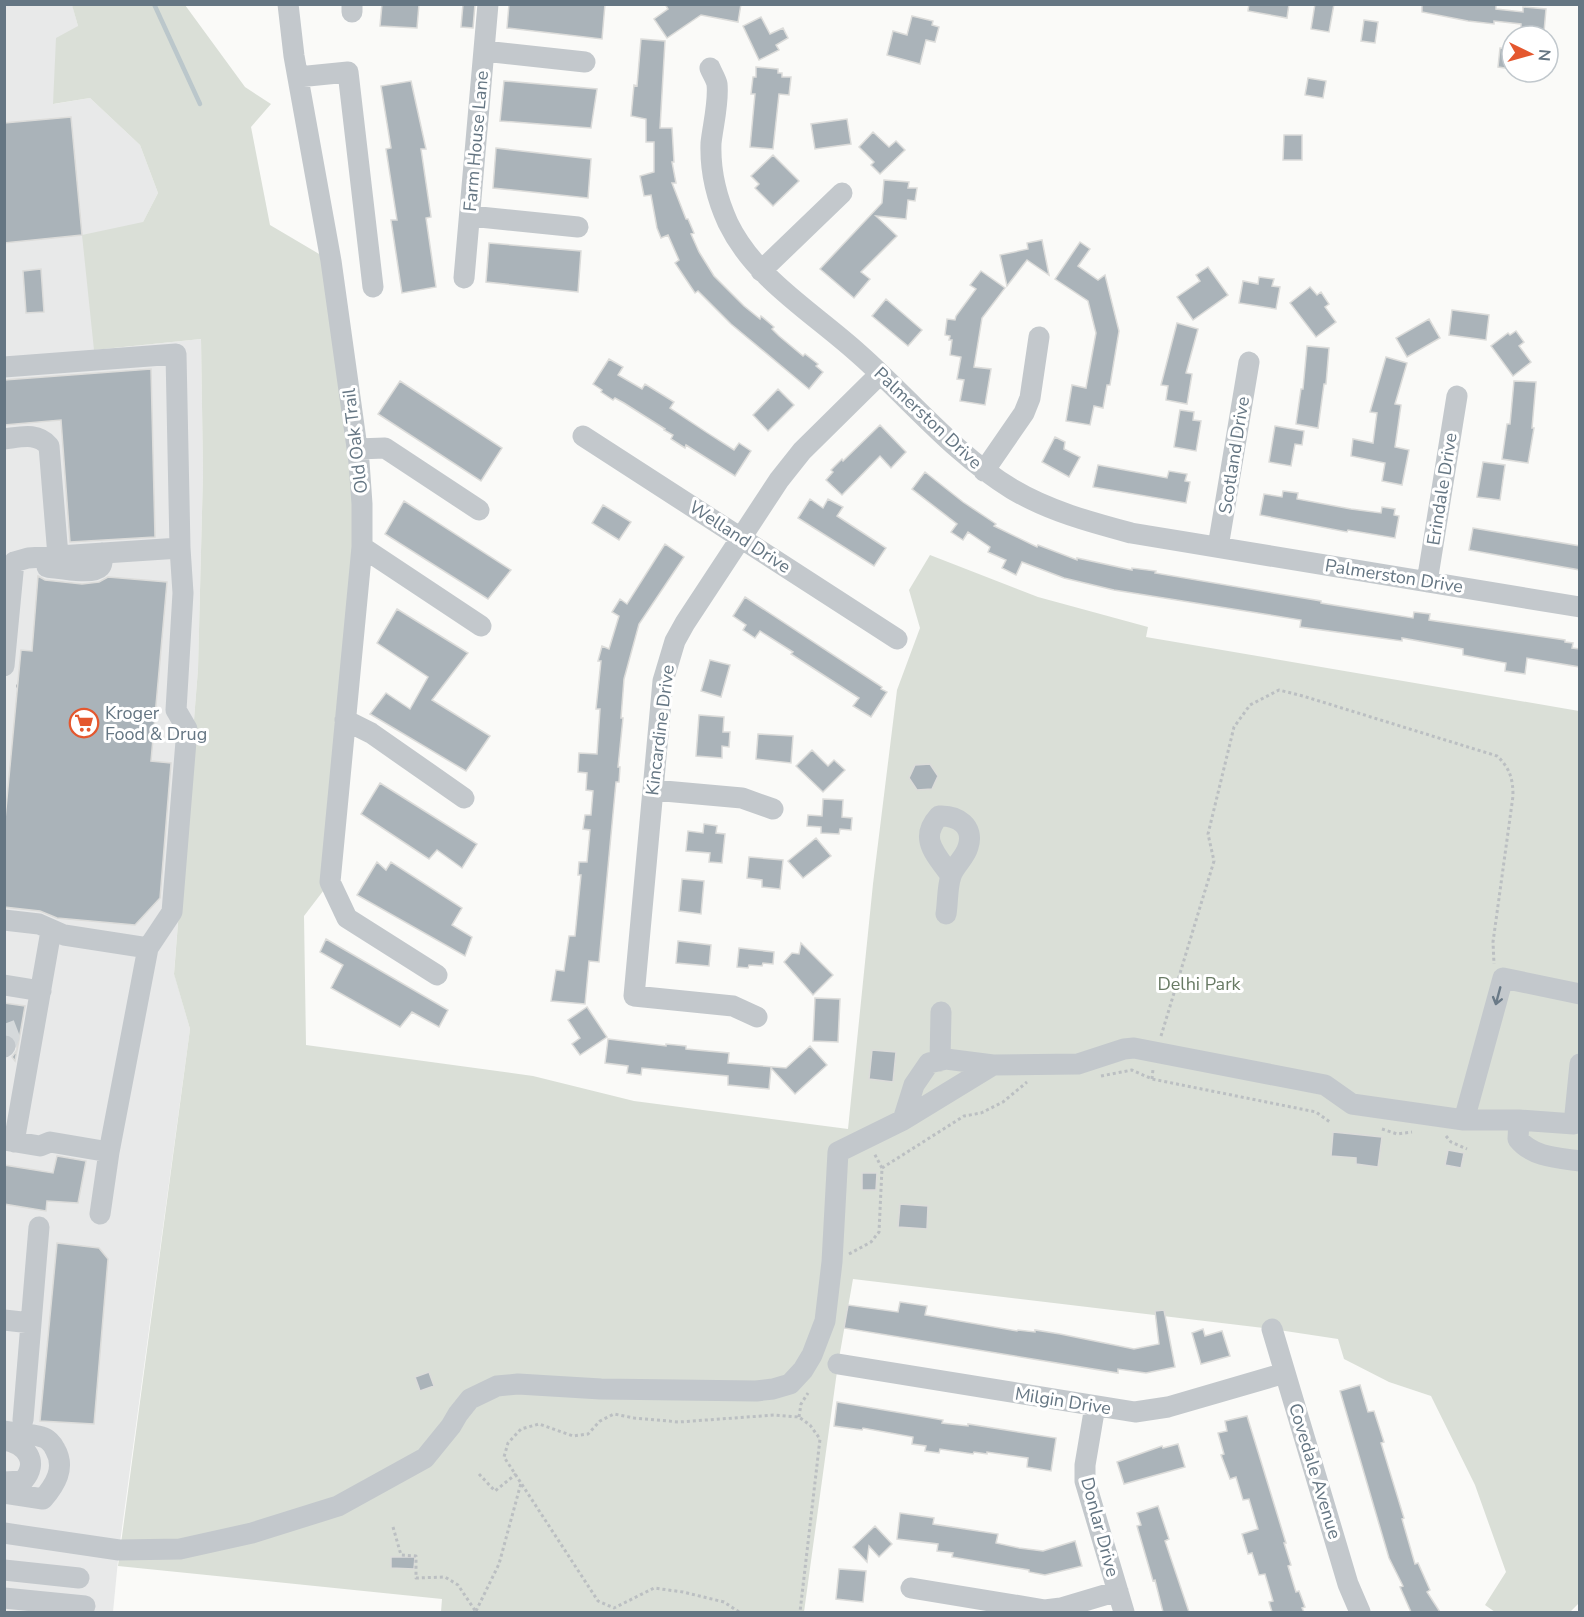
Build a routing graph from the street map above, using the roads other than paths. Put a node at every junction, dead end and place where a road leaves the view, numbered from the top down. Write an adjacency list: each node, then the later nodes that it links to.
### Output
1 (288, 4): 6 (street, Old Oak Trail)
2 (488, 4): 3 (street, Farm House Lane)
3 (484, 51): 4 (street); 8 (street, Farm House Lane)
4 (585, 62)
5 (710, 68): 10 (street, Palmerston Drive)
6 (298, 77): 12 (street); 20 (street, Old Oak Trail)
7 (842, 193): 10 (street)
8 (470, 216): 9 (street); 11 (street, Farm House Lane)
9 (578, 227)
10 (761, 271): 16 (street, Palmerston Drive)
11 (464, 278)
12 (372, 287)
13 (1039, 337): 21 (street)
14 (1249, 362): 25 (street, Scotland Drive)
15 (4, 367): 26 (street)
16 (880, 374): 21 (street, Palmerston Drive); 23 (street, Kincardine Drive)
17 (1457, 396): 30 (street, Erindale Drive)
18 (583, 436): 23 (street, Welland Drive)
19 (4, 439): 28 (street)
20 (357, 449): 22 (street); 24 (street, Old Oak Trail)
21 (984, 471): 25 (street, Palmerston Drive)
22 (479, 510)
23 (741, 537): 33 (street, Welland Drive); 37 (street, Kincardine Drive)
24 (362, 547): 32 (street); 36 (street, Old Oak Trail)
25 (1218, 547): 30 (street, Palmerston Drive)
26 (180, 548): 27 (street); 44 (street)
27 (102, 553): 28 (street); 29 (street)
28 (58, 556): 29 (street)
29 (14, 562): 34 (street)
30 (1427, 582): 31 (street, Palmerston Drive)
31 (1580, 607)
32 (481, 626)
33 (897, 639)
34 (5, 644): 35 (street)
35 (4, 666)
36 (345, 720): 38 (street); 45 (street, Old Oak Trail)
37 (653, 790): 39 (street); 50 (street, Kincardine Drive)
38 (464, 798)
39 (773, 809)
40 (951, 876): 41 (street)
41 (946, 914)
42 (4, 920): 43 (street)
43 (51, 931): 44 (street); 47 (street)
44 (148, 948): 58 (street)
45 (437, 975)
46 (4, 985): 47 (street)
47 (41, 991): 57 (street)
48 (1580, 994): 55 (street, one-way to 55)
49 (941, 1012): 51 (street)
50 (757, 1017)
51 (940, 1061): 53 (street); 54 (street)
52 (1580, 1064): 56 (street)
53 (993, 1065): 54 (street); 55 (street)
54 (903, 1120): 72 (street)
55 (1464, 1120): 56 (street)
56 (1520, 1120): 59 (street)
57 (9, 1141): 58 (street)
58 (109, 1152): 60 (street)
59 (1580, 1161)
60 (100, 1214)
61 (39, 1227): 63 (street)
62 (4, 1320): 63 (street)
63 (31, 1323): 68 (street)
64 (1272, 1329): 66 (street, Covedale Avenue)
65 (838, 1364): 67 (street, Milgin Drive)
66 (1285, 1373): 67 (street, Milgin Drive); 82 (street, Covedale Avenue)
67 (1095, 1406): 77 (street, Donlar Drive)
68 (23, 1420)
69 (8, 1438): 70 (street); 70 (street)
70 (6, 1486)
71 (4, 1533): 72 (street)
72 (82, 1545): 75 (street)
73 (4, 1570): 74 (street)
74 (49, 1575): 75 (street); 79 (street)
75 (79, 1578): 80 (street)
76 (911, 1588): 77 (street)
77 (1118, 1591): 81 (street, Donlar Drive)
78 (4, 1598): 79 (street)
79 (46, 1602): 80 (street)
80 (85, 1609)
81 (1124, 1612)
82 (1360, 1612)

